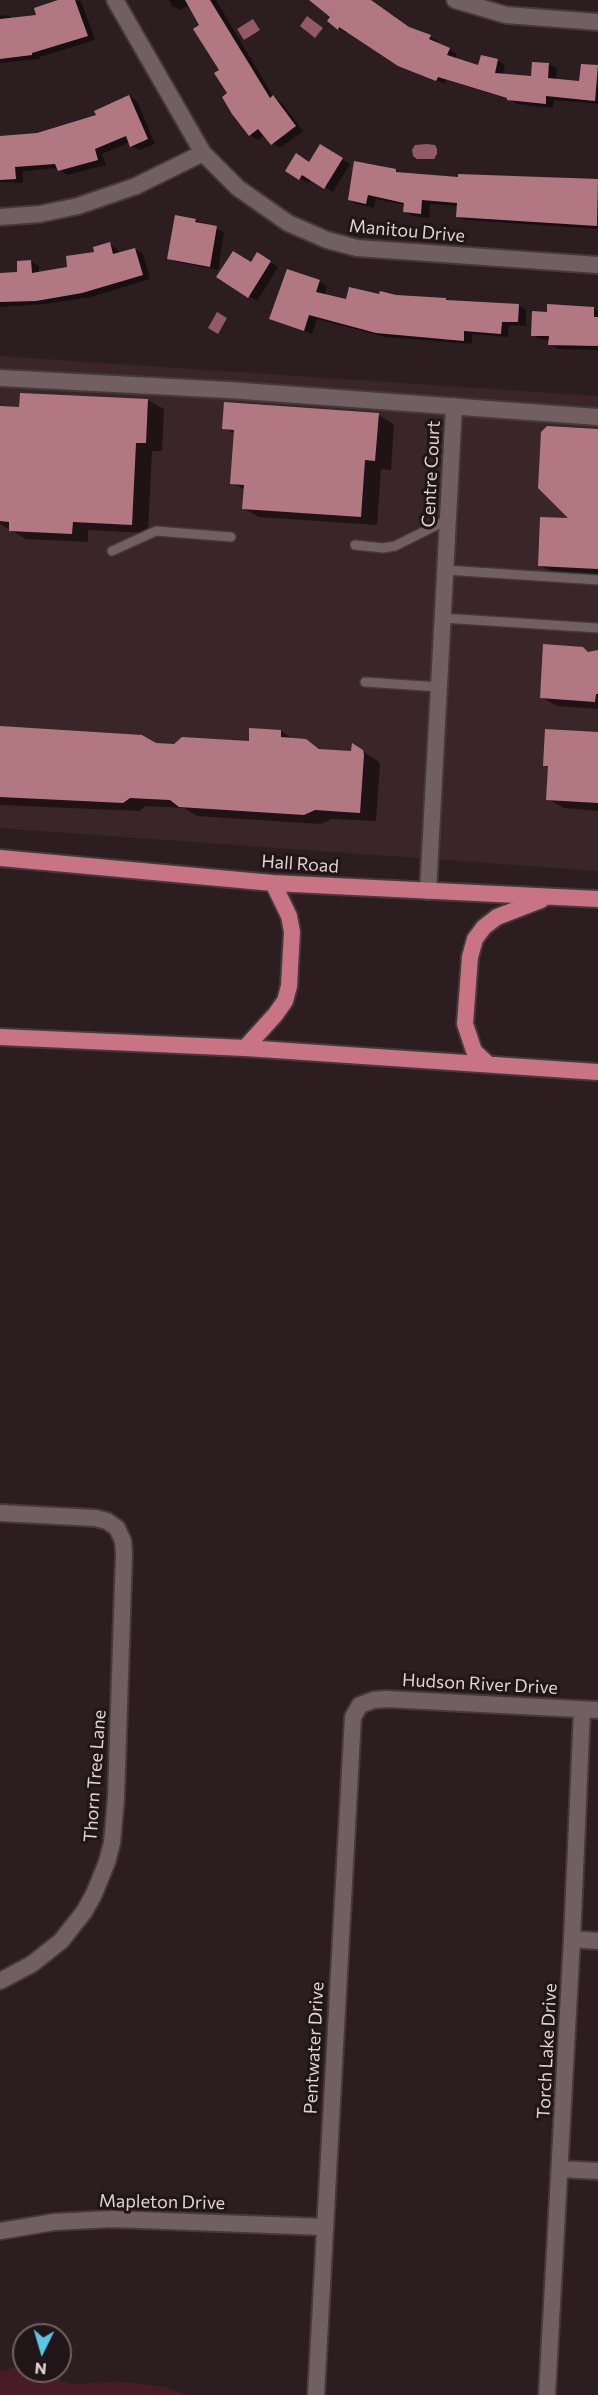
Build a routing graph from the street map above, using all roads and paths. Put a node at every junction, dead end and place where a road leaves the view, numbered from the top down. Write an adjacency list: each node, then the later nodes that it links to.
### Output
1 (115, 0): 4 (street, Manitou Drive)
2 (455, 0): 3 (street)
3 (598, 22)
4 (203, 153): 5 (street); 6 (street, Manitou Drive)
5 (0, 218)
6 (598, 265)
7 (0, 378): 8 (street, Centre Court)
8 (454, 406): 9 (street); 10 (street, Centre Court)
9 (598, 417)
10 (447, 520): 12 (lane); 14 (street, Centre Court)
11 (231, 537): 13 (lane)
12 (355, 545)
13 (112, 551)
14 (445, 570): 15 (lane); 16 (street, Centre Court)
15 (598, 580)
16 (442, 618): 17 (lane); 19 (street, Centre Court)
17 (598, 628)
18 (365, 682): 19 (lane)
19 (439, 687): 22 (street, Centre Court)
20 (0, 858): 21 (highway, Hall Road)
21 (273, 883): 22 (highway, Hall Road); 26 (highway)
22 (428, 891): 23 (highway, Hall Road)
23 (547, 898): 24 (highway, Hall Road); 27 (highway)
24 (598, 899)
25 (0, 1037): 26 (highway)
26 (245, 1048): 27 (highway)
27 (488, 1064): 28 (highway)
28 (598, 1072)
29 (0, 1513): 34 (street, Thorn Tree Lane)
30 (360, 1705): 31 (street, Hudson River Drive); 37 (street, Pentwater Drive)
31 (590, 1710): 32 (street, Torch Lake Drive)
32 (572, 1939): 33 (street); 35 (street, Torch Lake Drive)
33 (598, 1941)
34 (0, 1981)
35 (560, 2169): 36 (street); 40 (street, Torch Lake Drive)
36 (598, 2171)
37 (324, 2227): 38 (street, Mapleton Drive); 39 (street, Pentwater Drive)
38 (0, 2231)
39 (316, 2395)
40 (547, 2395)

